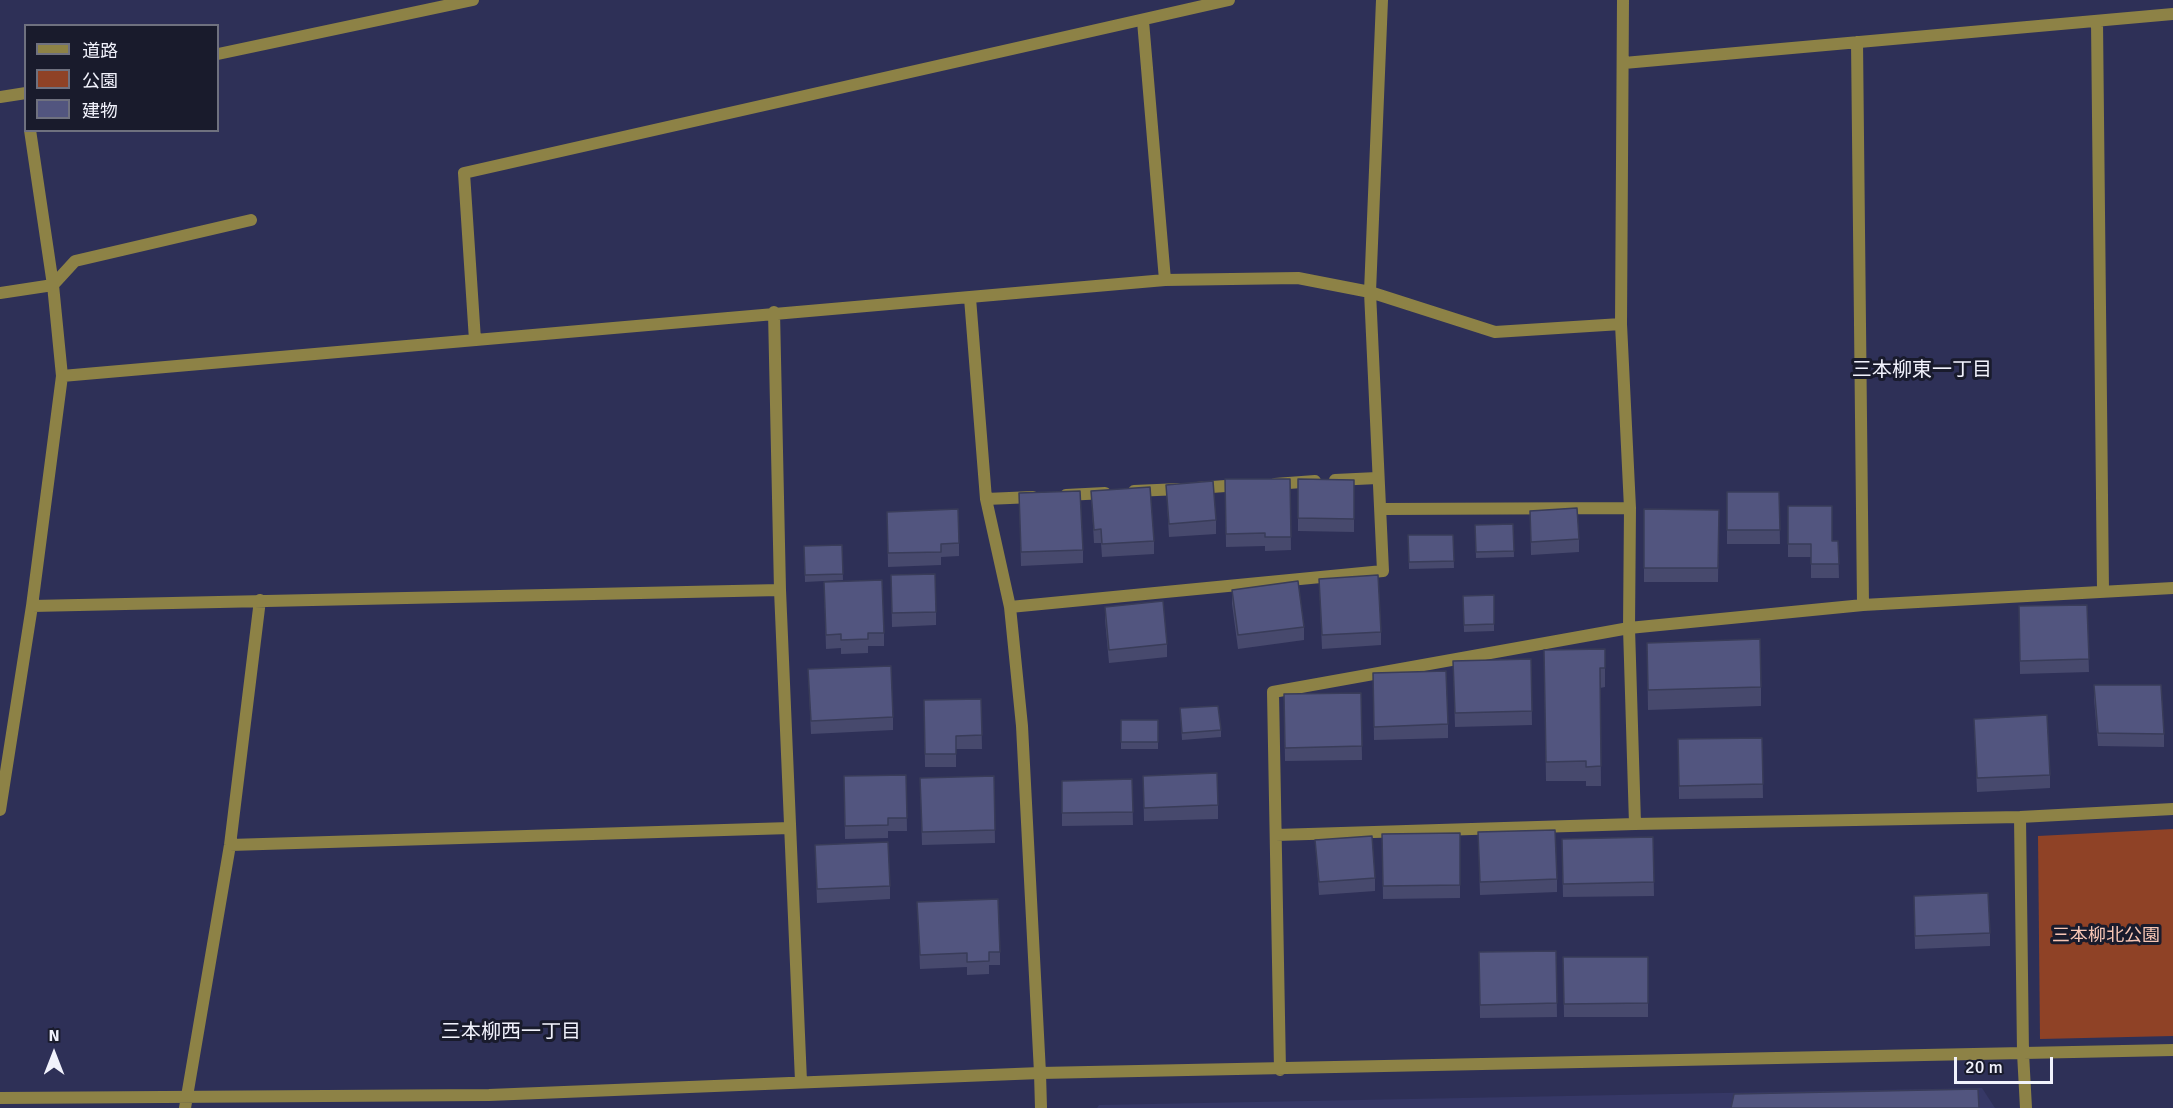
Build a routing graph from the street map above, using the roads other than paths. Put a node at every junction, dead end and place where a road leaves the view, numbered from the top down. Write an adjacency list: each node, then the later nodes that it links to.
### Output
1 (473, 0): 9 (street)
2 (1229, 0): 6 (street)
3 (1382, 0): 17 (street)
4 (1623, 0): 10 (street)
5 (2173, 14): 7 (street)
6 (1143, 21): 15 (street); 22 (street)
7 (2097, 22): 8 (street); 30 (street)
8 (1857, 42): 10 (street); 32 (street)
9 (219, 54)
10 (1624, 63): 21 (street)
11 (24, 96): 12 (street)
12 (0, 98)
13 (30, 132): 16 (street)
14 (251, 220): 16 (street)
15 (1165, 280): 17 (street); 19 (street)
16 (53, 285): 18 (street); 23 (street)
17 (1370, 292): 21 (street); 24 (street)
18 (0, 293)
19 (970, 298): 20 (street); 25 (street)
20 (774, 312): 22 (street); 29 (street)
21 (1621, 324): 26 (street)
22 (475, 340): 23 (street)
23 (62, 376): 33 (street)
24 (1377, 478): 25 (street); 27 (street)
25 (986, 499): 34 (street)
26 (1630, 508): 27 (street); 35 (street)
27 (1382, 510): 34 (street)
28 (2173, 588): 30 (street)
29 (780, 590): 31 (street); 40 (street)
30 (2103, 591): 32 (street)
31 (260, 600): 33 (street); 42 (street)
32 (1863, 605): 35 (street)
33 (32, 606): 37 (street)
34 (1010, 607): 46 (street)
35 (1629, 628): 39 (street); 41 (street)
36 (2173, 809): 38 (street)
37 (0, 810)
38 (2019, 817): 39 (street); 44 (street)
39 (1635, 824): 41 (street)
40 (790, 828): 42 (street); 47 (street)
41 (1276, 835): 45 (street)
42 (230, 845): 48 (street)
43 (2173, 1050): 44 (street)
44 (2023, 1053): 45 (street); 54 (street)
45 (1280, 1070): 46 (street)
46 (1040, 1073): 47 (street); 53 (street)
47 (801, 1081): 49 (street)
48 (187, 1095): 49 (street); 50 (street); 51 (street)
49 (489, 1095): 52 (street)
50 (0, 1098)
51 (185, 1108)
52 (489, 1108)
53 (1041, 1108)
54 (2026, 1108)

